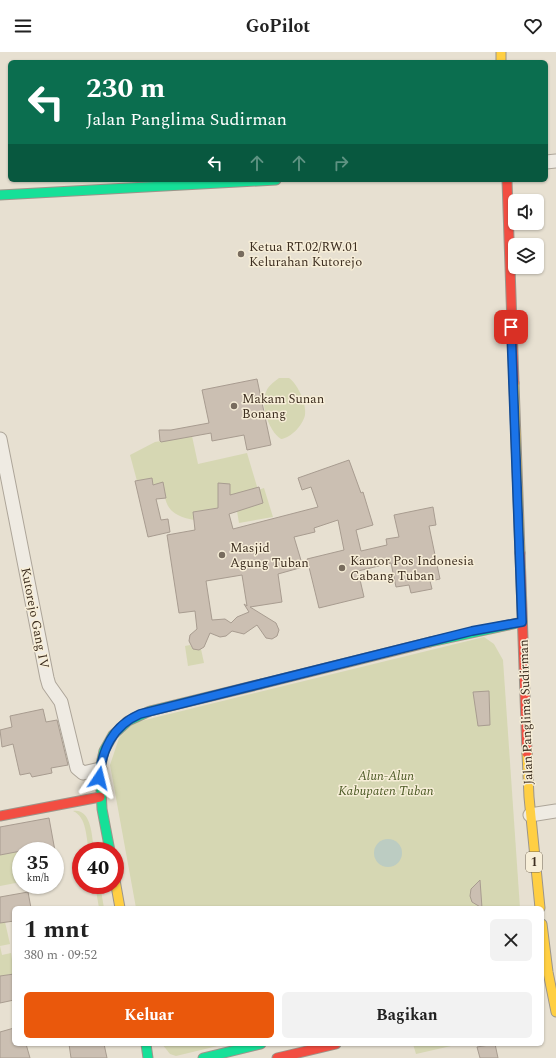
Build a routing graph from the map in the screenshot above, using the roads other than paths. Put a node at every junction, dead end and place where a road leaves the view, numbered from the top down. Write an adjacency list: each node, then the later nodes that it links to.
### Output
1 (239, 182): 3 (main road)
2 (507, 182): 5 (main road, Jalan Panglima Sudirman / 1)
3 (0, 195)
4 (0, 439): 6 (street, Kutorejo Gang IV)
5 (522, 622): 6 (main road); 9 (main road, Jalan Panglima Sudirman / 1)
6 (100, 769): 7 (main road)
7 (100, 797): 10 (main road); 11 (main road)
8 (556, 812): 9 (street)
9 (530, 815): 14 (main road, Jalan Panglima Sudirman / 1)
10 (0, 816)
11 (108, 842)
12 (118, 894): 13 (main road)
13 (120, 906)
14 (540, 906)
15 (544, 957): 16 (main road)
16 (545, 973): 17 (main road)
17 (553, 995): 18 (main road); 19 (main road)
18 (544, 997)
19 (556, 1012)
20 (146, 1046): 23 (main road)
21 (253, 1046): 24 (main road)
22 (328, 1046): 25 (main road)
23 (148, 1058)
24 (203, 1058)
25 (277, 1058)

